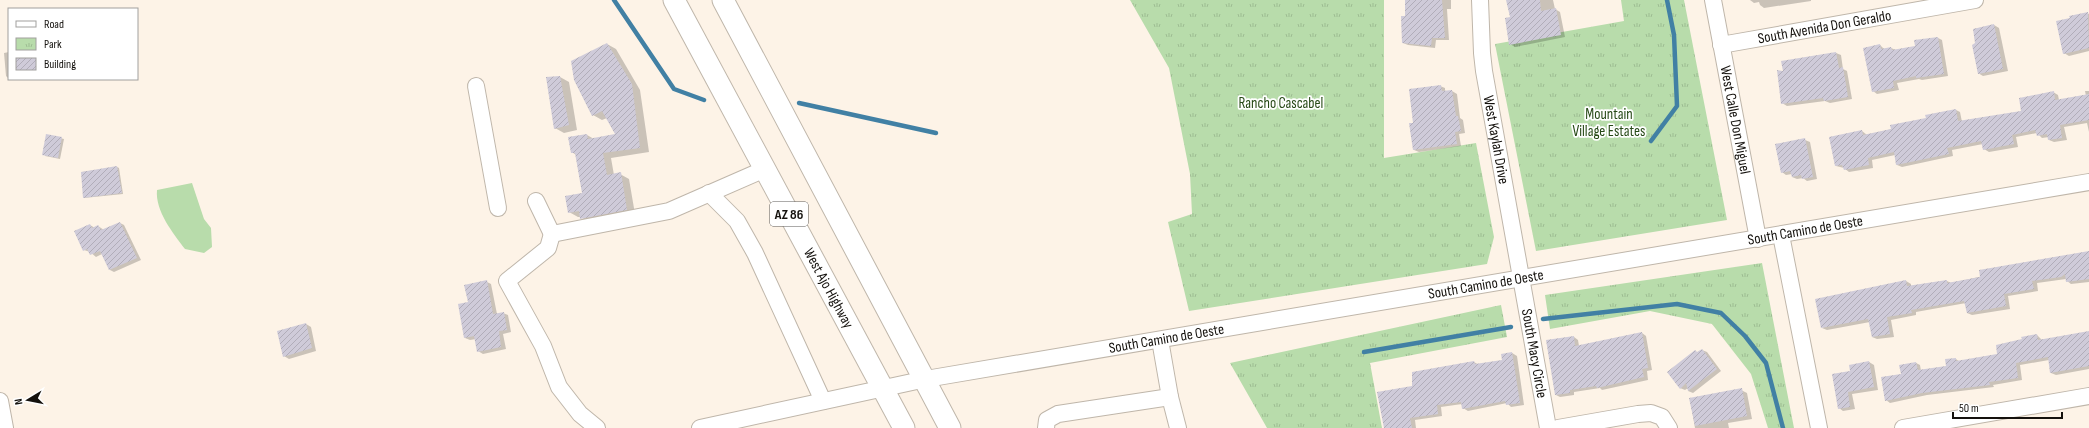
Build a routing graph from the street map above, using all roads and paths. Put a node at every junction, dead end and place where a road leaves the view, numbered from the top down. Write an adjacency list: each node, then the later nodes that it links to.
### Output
1 (674, 0): 8 (main road, West Ajo Highway / AZ 86)
2 (723, 0): 18 (main road, AZ 86)
3 (1480, 0): 16 (street, West Kaylah Drive)
4 (1713, 0): 6 (street, West Calle Don Miguel)
5 (1975, 0): 6 (street, South Avenida Don Geraldo)
6 (1721, 45): 15 (street, West Calle Don Miguel)
7 (476, 86): 12 (street)
8 (765, 169): 10 (street); 19 (main road, West Ajo Highway / AZ 86)
9 (2089, 182): 14 (street, South Camino de Oeste)
10 (709, 193): 13 (street); 23 (street)
11 (536, 201): 13 (street)
12 (498, 208)
13 (552, 234): 25 (street)
14 (1781, 236): 15 (street, South Camino de Oeste); 34 (street)
15 (1758, 239): 16 (street, South Camino de Oeste)
16 (1520, 279): 17 (street, South Camino de Oeste); 31 (street, South Macy Circle)
17 (1160, 340): 18 (street, South Camino de Oeste); 21 (street)
18 (926, 379): 19 (street, South Camino de Oeste); 28 (main road, AZ 86)
19 (882, 388): 23 (street, South Camino de Oeste); 27 (main road, West Ajo Highway / AZ 86)
20 (2089, 396): 35 (street)
21 (1170, 397): 29 (street); 30 (street)
22 (0, 401): 24 (street)
23 (822, 401): 26 (street, South Camino de Oeste)
24 (5, 428)
25 (596, 428)
26 (700, 428)
27 (904, 428)
28 (950, 428)
29 (1046, 428)
30 (1178, 428)
31 (1548, 428)
32 (1558, 428): 33 (street)
33 (1669, 428)
34 (1819, 428)
35 (1903, 428)

